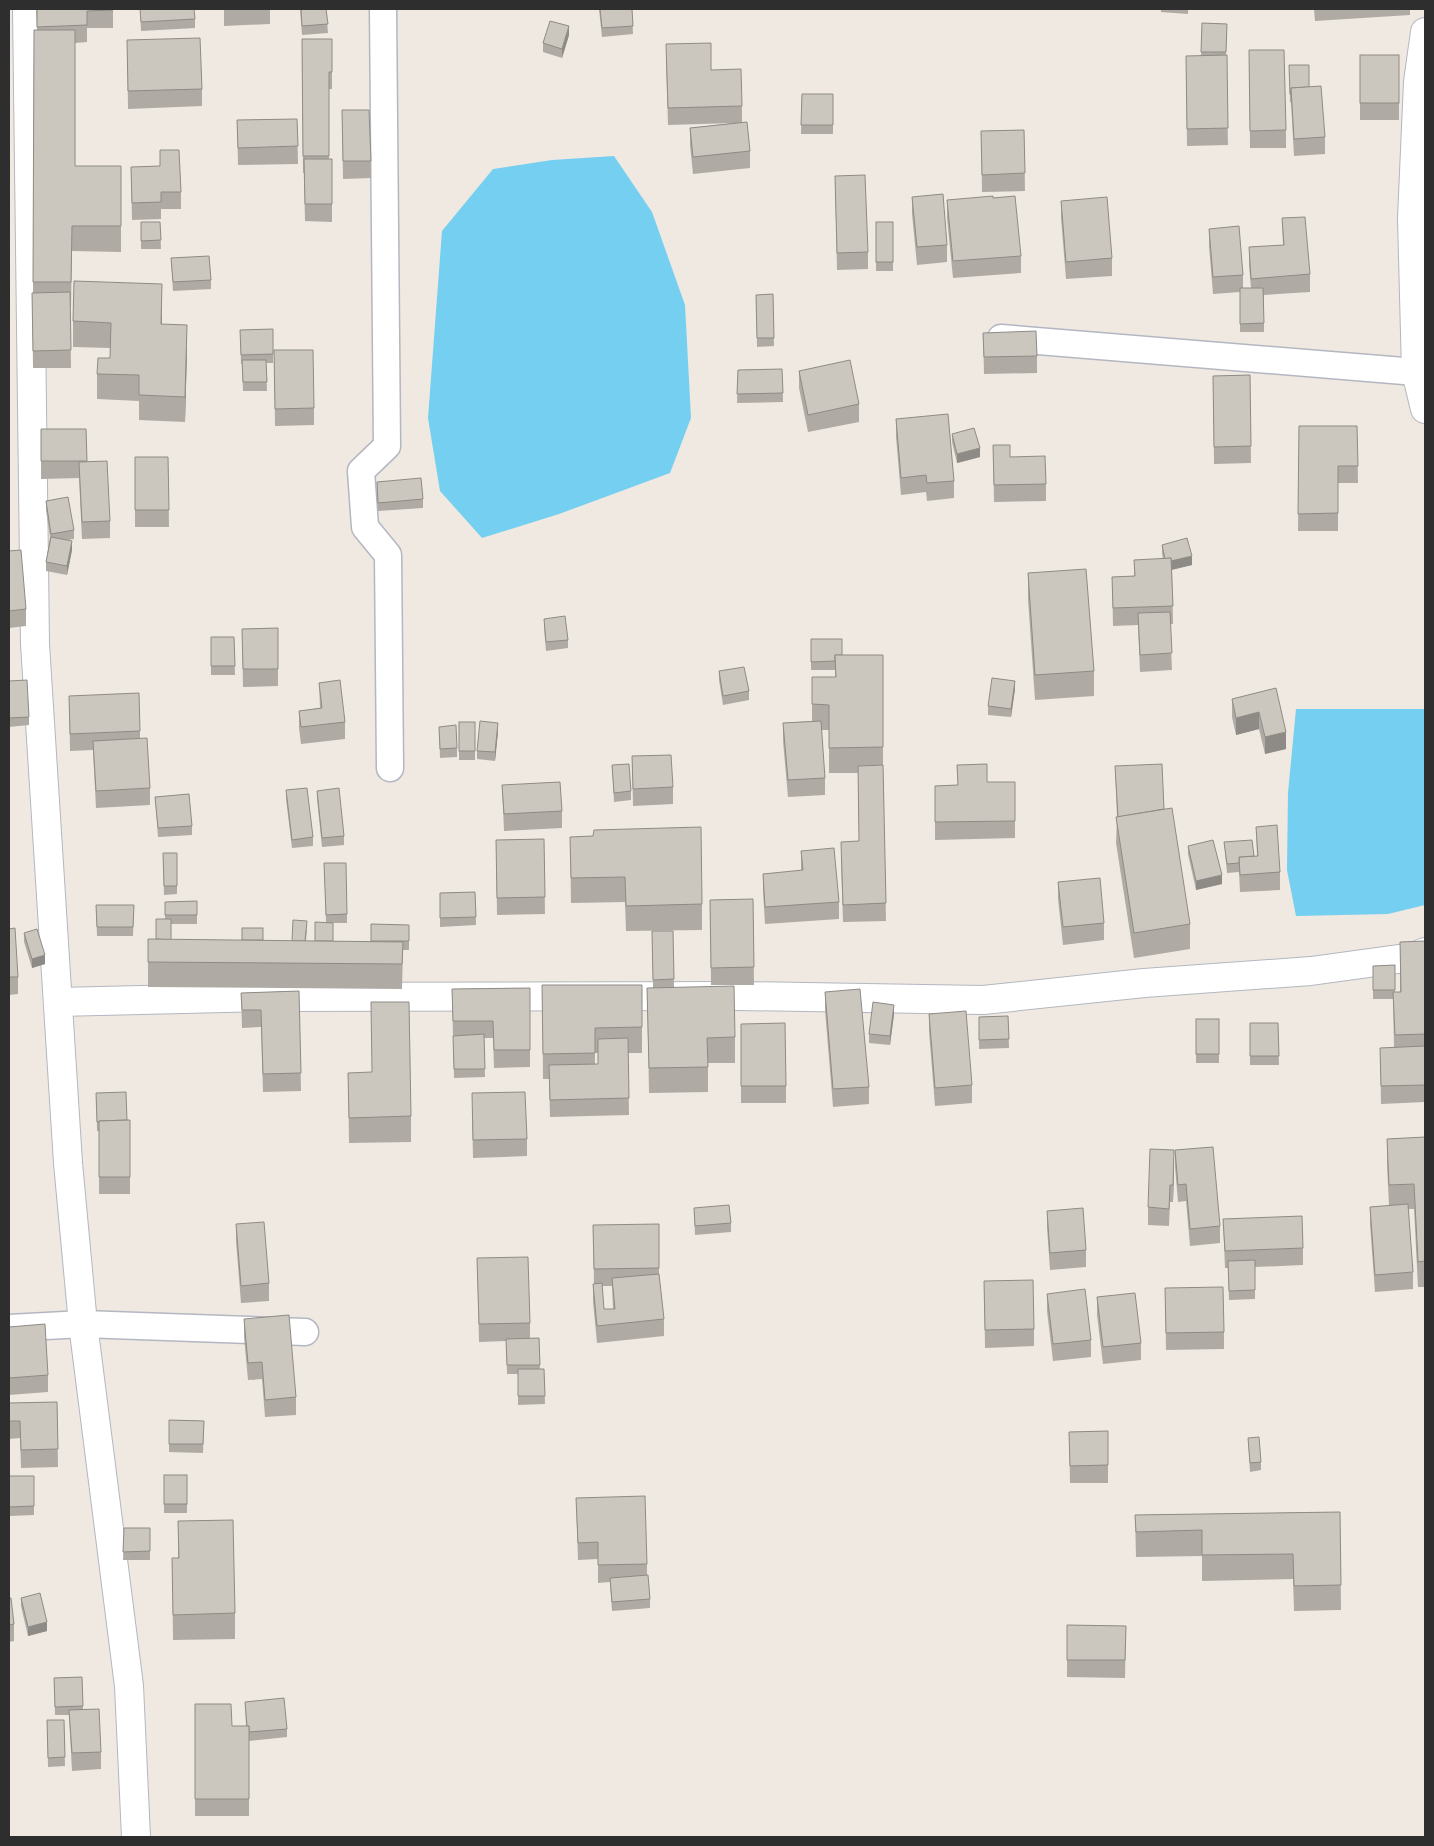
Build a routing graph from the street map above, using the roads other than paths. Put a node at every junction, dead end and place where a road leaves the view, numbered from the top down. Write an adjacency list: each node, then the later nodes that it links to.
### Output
1 (26, 9): 9 (main road)
2 (384, 9): 7 (street)
3 (1425, 32): 5 (main road)
4 (994, 338): 5 (street)
5 (1416, 372): 6 (main road)
6 (1425, 409)
7 (390, 768)
8 (1425, 952): 9 (main road)
9 (58, 1002): 10 (main road)
10 (83, 1324): 11 (street); 12 (street); 13 (main road)
11 (9, 1328)
12 (305, 1332)
13 (136, 1837)

